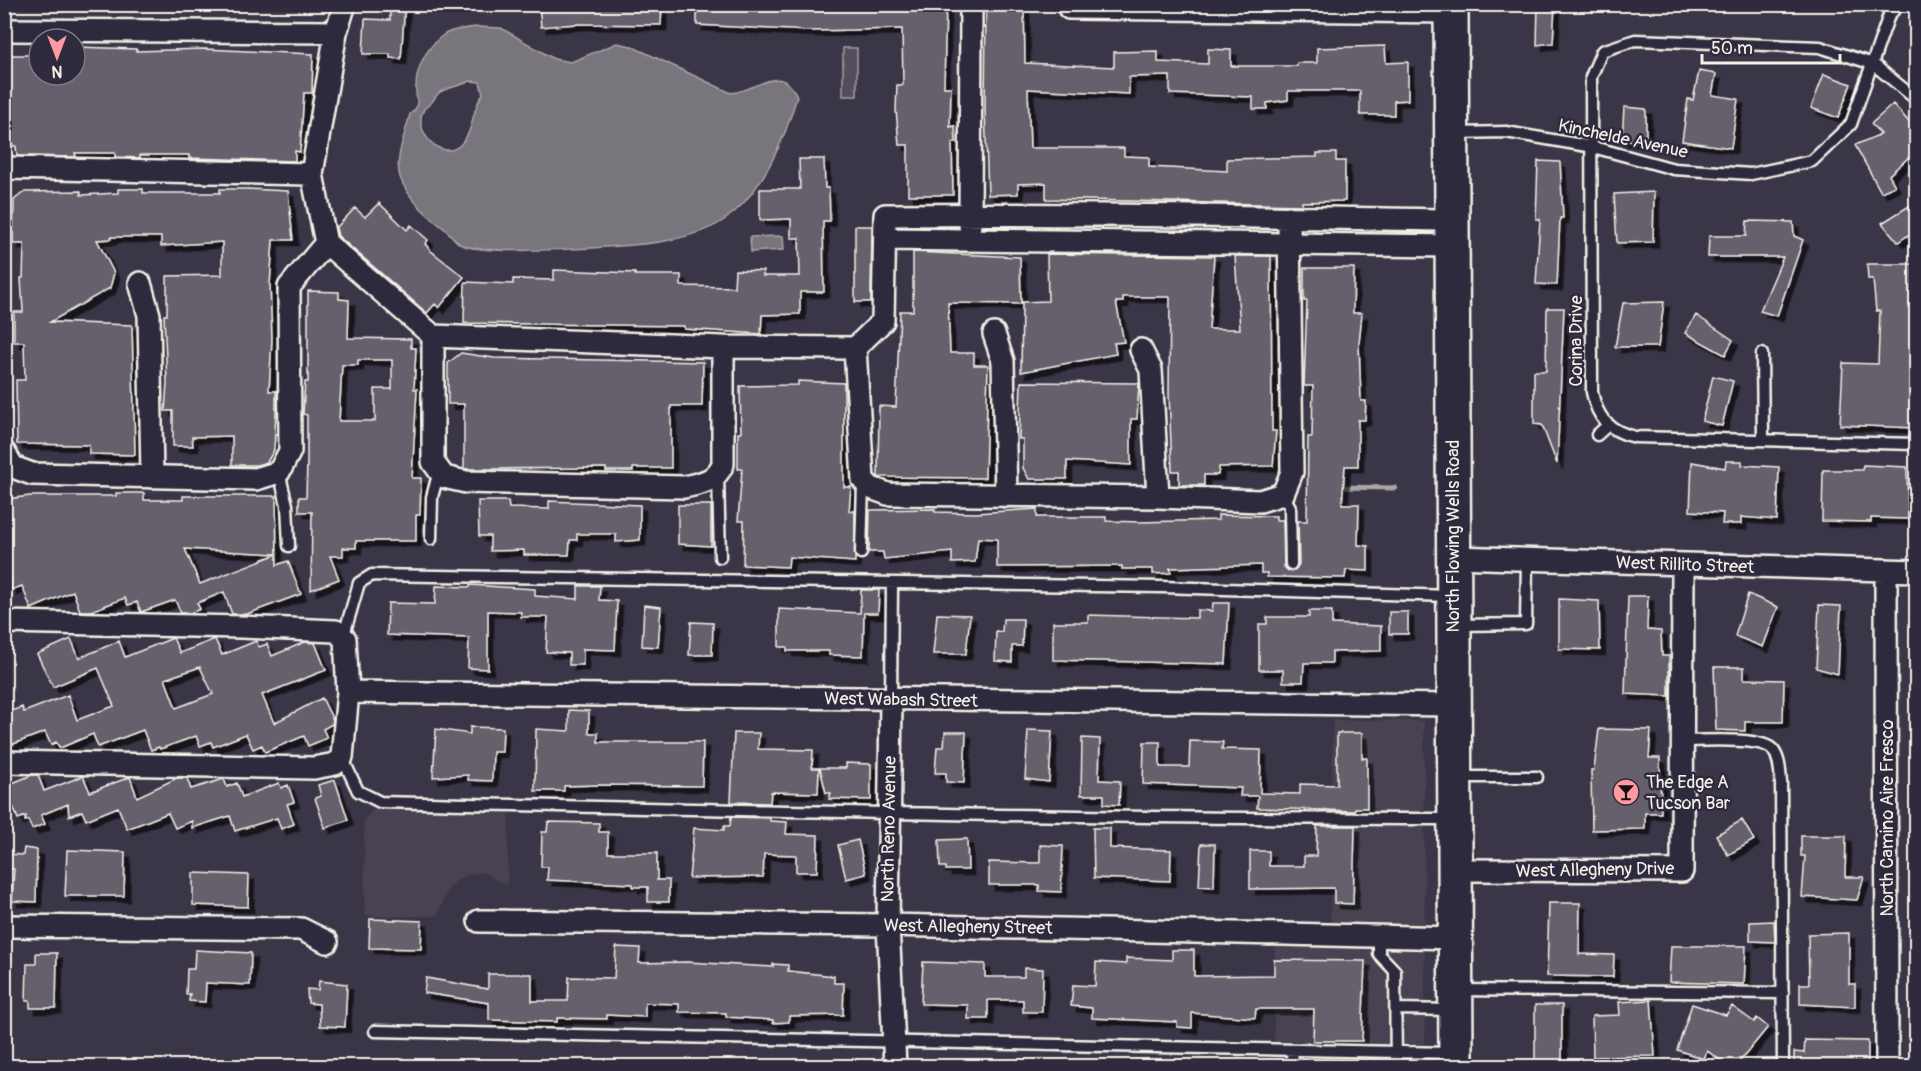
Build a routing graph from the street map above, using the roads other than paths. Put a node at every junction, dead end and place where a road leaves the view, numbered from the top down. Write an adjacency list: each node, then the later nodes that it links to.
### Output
1 (345, 4): 7 (street)
2 (971, 4): 14 (street)
3 (1900, 4): 8 (lane)
4 (1069, 8): 5 (street)
5 (1451, 8): 10 (main road, North Flowing Wells Road)
6 (4, 30): 7 (street)
7 (336, 32): 13 (street)
8 (1873, 64): 9 (lane); 11 (lane, Kinchelde Avenue); 11 (lane, Corina Drive)
9 (1917, 99)
10 (1452, 133): 11 (lane, Kinchelde Avenue); 18 (main road, North Flowing Wells Road)
11 (1593, 147): 30 (lane, Corina Drive)
12 (4, 168): 13 (street)
13 (312, 174): 21 (street)
14 (970, 214): 16 (street); 19 (street); 20 (street)
15 (1289, 217): 17 (street); 18 (street); 22 (street)
16 (1075, 228): 17 (street); 20 (street)
17 (1180, 229): 22 (street)
18 (1452, 233): 22 (street); 47 (main road, North Flowing Wells Road)
19 (885, 239): 20 (street); 27 (street)
20 (970, 240)
21 (326, 243): 25 (street); 36 (street)
22 (1290, 243): 40 (street)
23 (140, 283): 38 (street)
24 (994, 334): 41 (street)
25 (433, 336): 26 (street); 35 (street)
26 (723, 347): 27 (street); 37 (street)
27 (855, 348): 39 (street)
28 (1141, 350): 42 (street)
29 (1762, 354): 32 (lane)
30 (1608, 425): 31 (lane); 32 (lane)
31 (1597, 435)
32 (1763, 438): 33 (lane)
33 (1917, 444)
34 (4, 452): 38 (street)
35 (439, 470): 37 (street); 43 (lane)
36 (279, 472): 38 (street); 44 (lane)
37 (718, 476): 46 (lane)
38 (152, 477)
39 (863, 480): 41 (street); 45 (lane)
40 (1283, 494): 42 (street); 49 (lane)
41 (1006, 496): 42 (street)
42 (1158, 497)
43 (431, 539)
44 (289, 546)
45 (861, 553)
46 (720, 557)
47 (1454, 557): 48 (street, West Rillito Street); 54 (main road, North Flowing Wells Road)
48 (1527, 560): 50 (street, West Rillito Street); 54 (lane)
49 (1292, 564)
50 (1683, 564): 51 (street, West Rillito Street); 60 (street, West Allegheny Drive)
51 (1886, 570): 52 (street, West Rillito Street); 86 (street, North Camino Aire Fresco)
52 (1917, 571)
53 (892, 583): 54 (lane); 56 (lane); 58 (lane)
54 (1454, 610): 59 (main road, North Flowing Wells Road)
55 (4, 622): 56 (street)
56 (344, 638): 57 (street)
57 (348, 692): 58 (street, West Wabash Street); 61 (street)
58 (891, 700): 59 (street, West Wabash Street); 65 (street, North Reno Avenue)
59 (1454, 705): 63 (main road, North Flowing Wells Road)
60 (1682, 741): 67 (street, West Allegheny Drive); 74 (lane)
61 (342, 757): 62 (street); 65 (lane)
62 (4, 762)
63 (1455, 777): 64 (lane); 66 (main road, North Flowing Wells Road)
64 (1537, 777)
65 (890, 812): 66 (lane); 69 (street, North Reno Avenue)
66 (1455, 819): 67 (main road, North Flowing Wells Road)
67 (1456, 870): 72 (main road, North Flowing Wells Road)
68 (479, 921): 69 (street, West Allegheny Street)
69 (888, 925): 71 (street, West Allegheny Street); 78 (street, North Reno Avenue)
70 (4, 926): 73 (street)
71 (1379, 938): 72 (street, West Allegheny Street); 76 (lane)
72 (1456, 939): 75 (main road, North Flowing Wells Road)
73 (327, 942)
74 (1783, 993): 75 (lane); 85 (lane)
75 (1456, 1000): 76 (lane); 81 (main road, North Flowing Wells Road)
76 (1396, 1009): 80 (lane)
77 (375, 1031): 78 (lane)
78 (894, 1043): 79 (lane); 82 (street, North Reno Avenue)
79 (1293, 1050): 80 (lane); 83 (lane)
80 (1396, 1053): 81 (lane); 84 (lane)
81 (1456, 1060)
82 (895, 1066)
83 (1293, 1066)
84 (1396, 1066)
85 (1783, 1066)
86 (1887, 1066)

